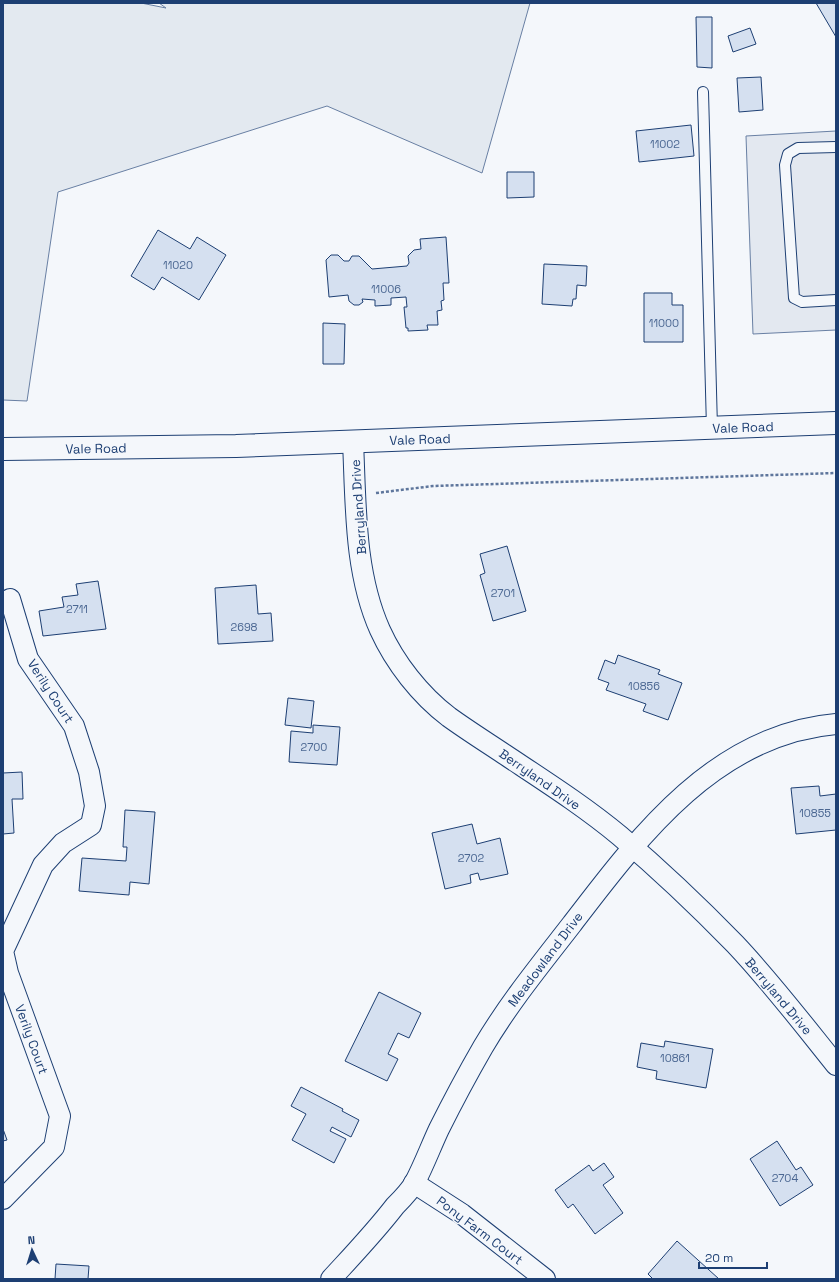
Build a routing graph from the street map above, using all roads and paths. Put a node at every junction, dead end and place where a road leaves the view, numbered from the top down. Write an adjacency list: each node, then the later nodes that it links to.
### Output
1 (703, 92): 5 (lane)
2 (836, 147): 3 (lane)
3 (836, 300)
4 (836, 423): 5 (main road, Vale Road)
5 (712, 428): 6 (main road, Vale Road)
6 (353, 442): 7 (main road, Vale Road); 9 (street, Berryland Drive)
7 (3, 449)
8 (836, 473): 9 (path)
9 (356, 495): 12 (street, Berryland Drive)
10 (10, 599): 15 (street, Verily Court)
11 (836, 724): 12 (street, Meadowland Drive)
12 (633, 847): 13 (street, Berryland Drive); 14 (street, Meadowland Drive)
13 (836, 1065)
14 (414, 1183): 16 (street, Meadowland Drive); 17 (street, Pony Farm Court)
15 (3, 1199)
16 (331, 1279)
17 (545, 1279)

